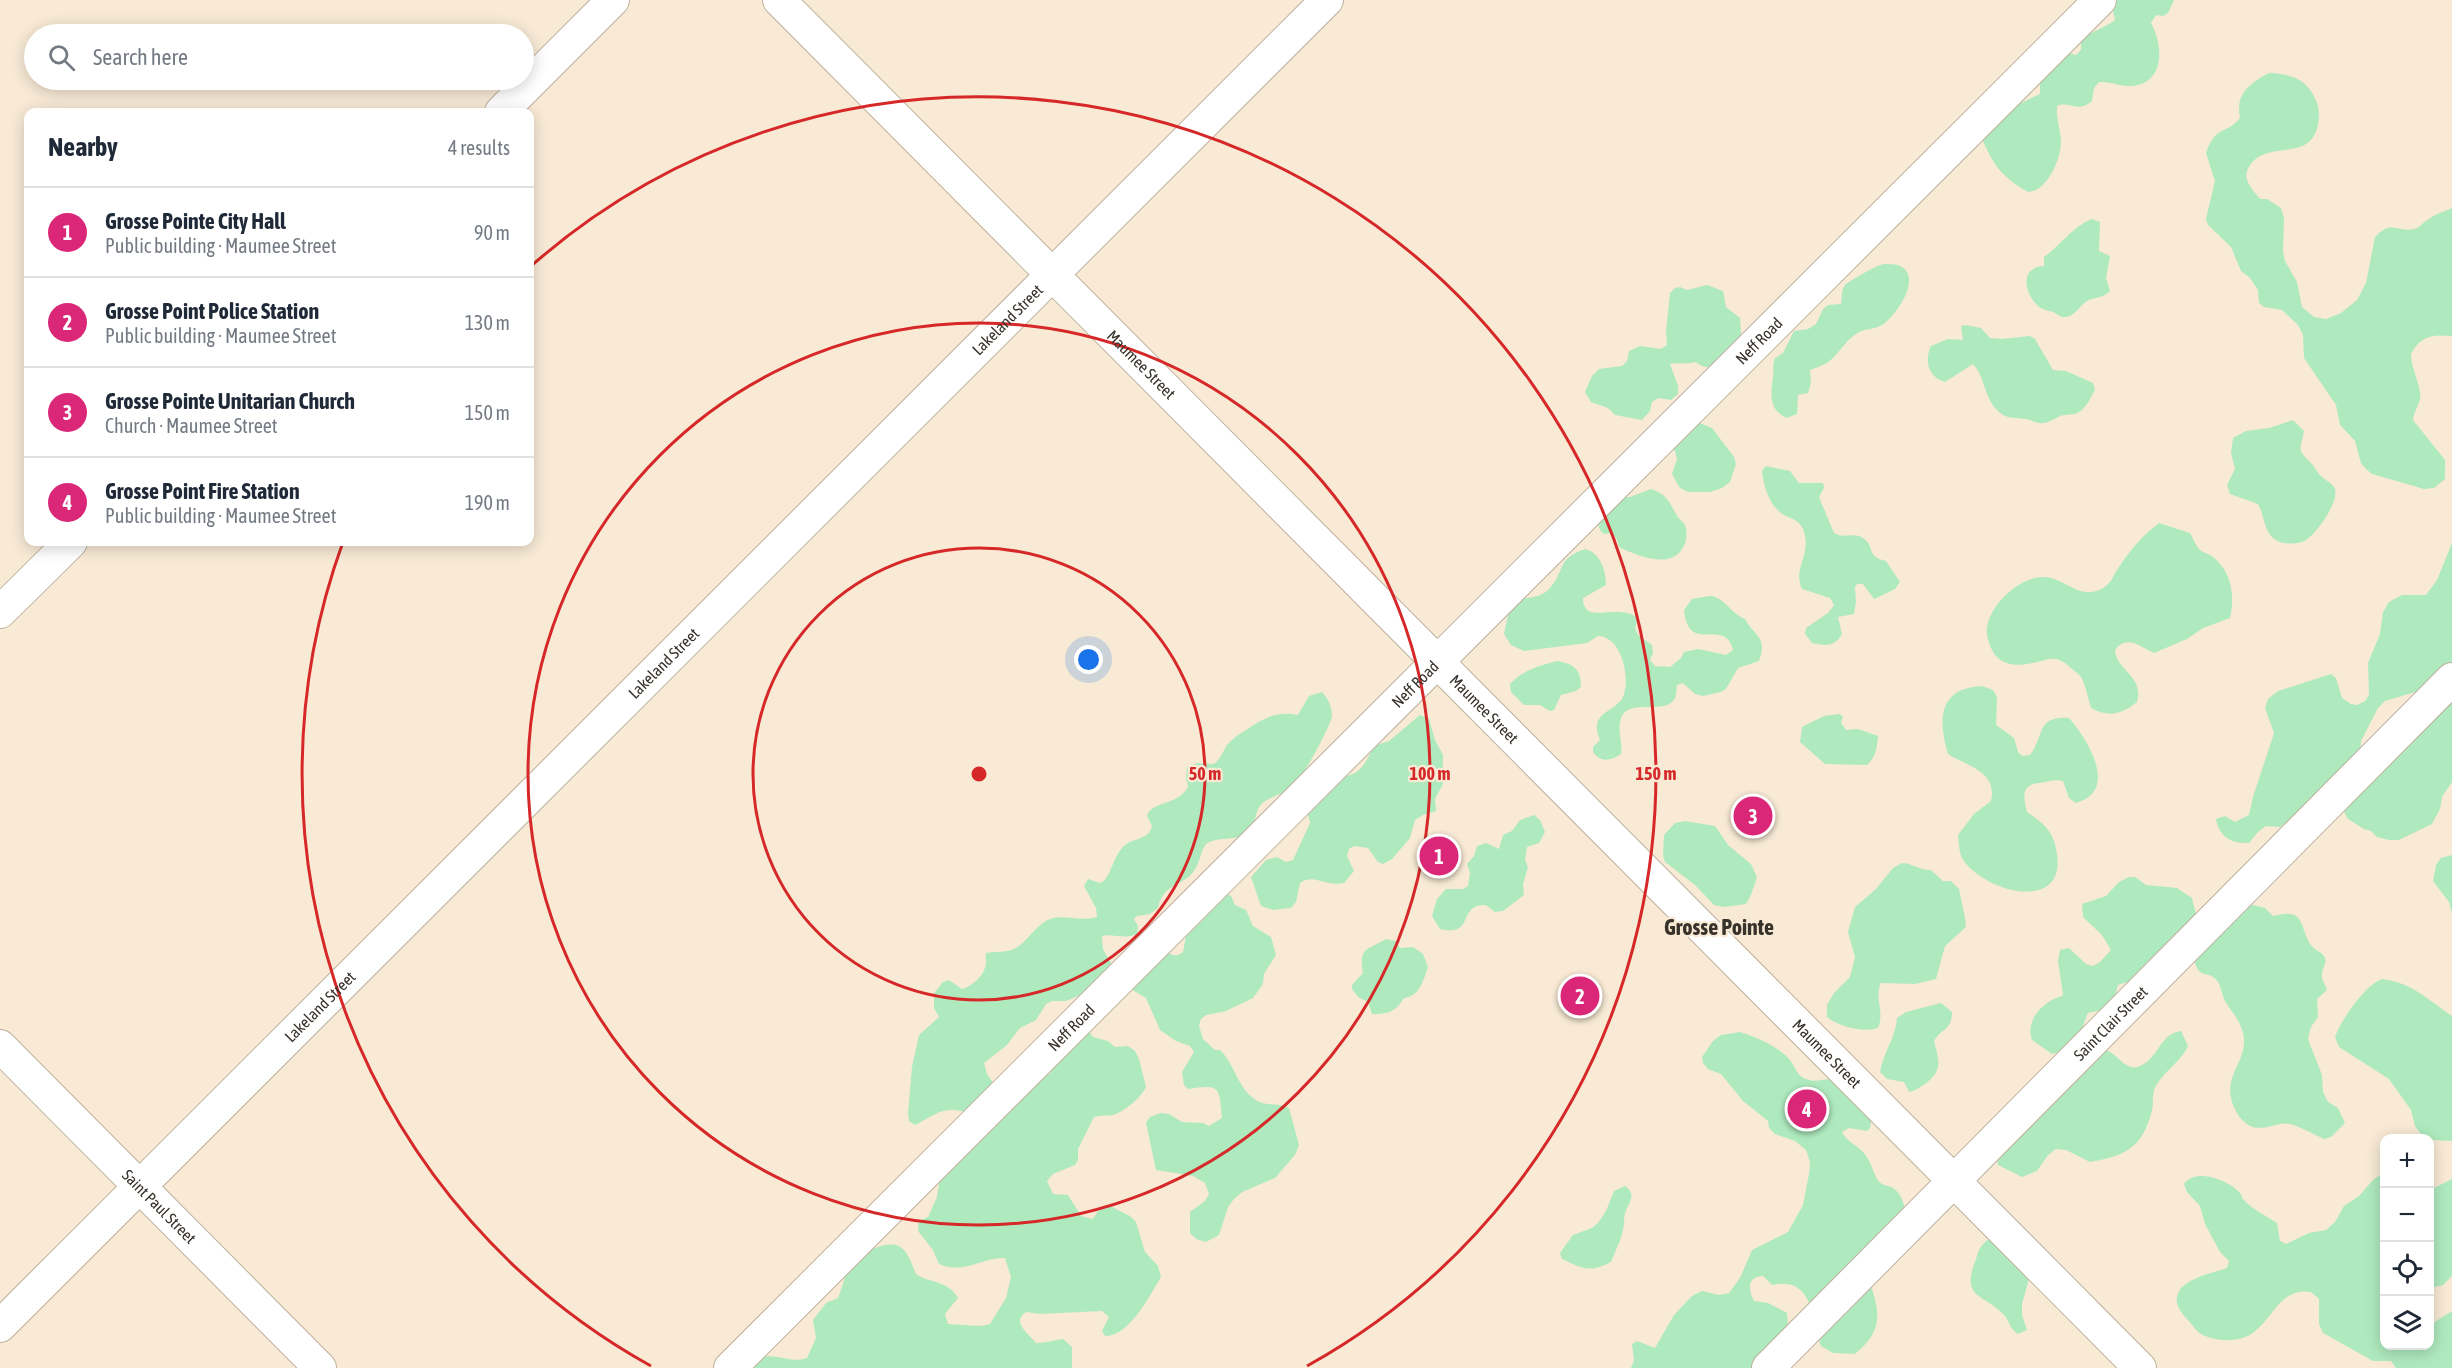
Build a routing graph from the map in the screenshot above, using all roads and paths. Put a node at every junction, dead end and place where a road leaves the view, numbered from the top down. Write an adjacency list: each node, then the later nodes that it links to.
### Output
1 (614, 0): 5 (street)
2 (779, 0): 8 (street, Maumee Street)
3 (1327, 0): 8 (street, Lakeland Street)
4 (2100, 0): 11 (street, Neff Road)
5 (534, 79)
6 (523, 90): 7 (street)
7 (505, 108)
8 (1052, 275): 11 (street, Maumee Street); 15 (street, Lakeland Street)
9 (66, 546): 10 (street)
10 (0, 612)
11 (1437, 662): 14 (street, Maumee Street); 18 (street, Neff Road)
12 (2452, 679): 14 (street, Saint Clair Street)
13 (0, 1046): 15 (street, Saint Paul Street)
14 (1954, 1182): 19 (street, Saint Clair Street); 20 (street, Maumee Street)
15 (140, 1187): 16 (street, Lakeland Street); 17 (street, Saint Paul Street)
16 (0, 1326)
17 (320, 1368)
18 (730, 1368)
19 (1768, 1368)
20 (2140, 1368)

